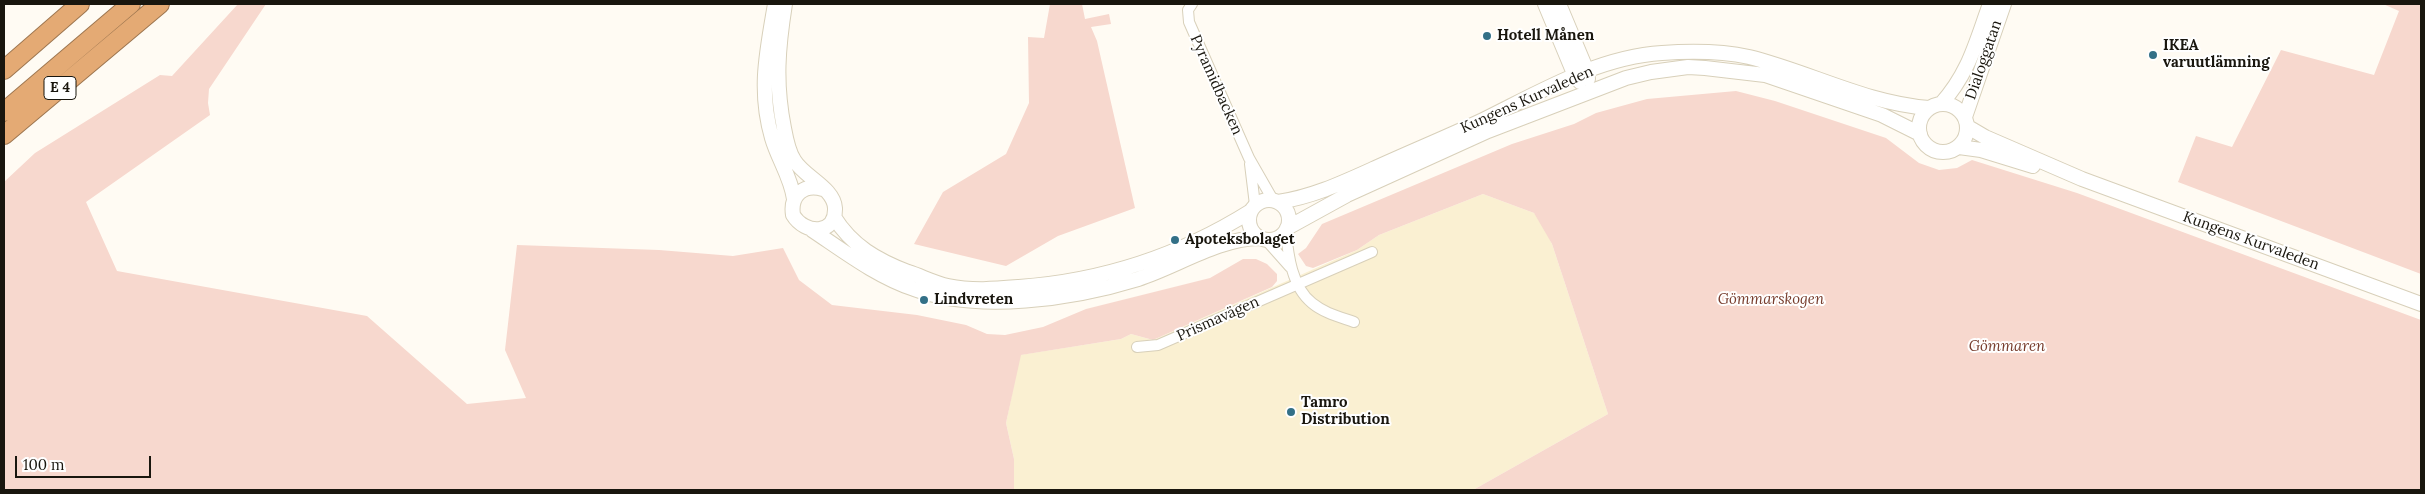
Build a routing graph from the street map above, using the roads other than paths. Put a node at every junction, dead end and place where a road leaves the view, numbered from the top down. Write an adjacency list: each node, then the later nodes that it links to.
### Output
1 (63, 4): 14 (highway)
2 (80, 4): 15 (highway)
3 (131, 4): 19 (highway)
4 (160, 4): 13 (highway, E 4)
5 (170, 4): 13 (highway)
6 (775, 4): 27 (street)
7 (785, 4): 26 (street)
8 (1545, 4): 16 (street)
9 (1559, 4): 16 (street)
10 (1990, 4): 18 (street, Dialoggatan)
11 (2004, 4): 20 (street, Dialoggatan)
12 (1190, 7): 24 (street, Pyramidbacken)
13 (117, 42): 22 (highway, E 4)
14 (4, 56)
15 (4, 70)
16 (1581, 73): 17 (street); 18 (street, Kungens Kurvaleden); 28 (street, Kungens Kurvaleden)
17 (1589, 92): 21 (street, Kungens Kurvaleden); 32 (street, Kungens Kurvaleden)
18 (1935, 106): 20 (street); 21 (street)
19 (4, 112)
20 (1966, 122): 23 (street); 25 (street, Kungens Kurvaleden)
21 (1920, 134): 23 (street)
22 (4, 135)
23 (1959, 147): 25 (street, Kungens Kurvaleden)
24 (1249, 158): 28 (street, Pyramidbacken); 29 (street, Pyramidbacken)
25 (2082, 178): 37 (street, Kungens Kurvaleden)
26 (823, 189): 27 (street); 30 (street)
27 (794, 199): 31 (street)
28 (1275, 201): 29 (street); 32 (street)
29 (1253, 208): 30 (street); 33 (street)
30 (834, 217): 31 (street)
31 (812, 230): 33 (street)
32 (1287, 230): 33 (street); 35 (street)
33 (1263, 239): 35 (street)
34 (1372, 252): 36 (street, Prismavägen)
35 (1290, 266): 36 (street)
36 (1298, 283): 38 (street); 39 (street, Prismavägen)
37 (2421, 304)
38 (1354, 322)
39 (1137, 347)

